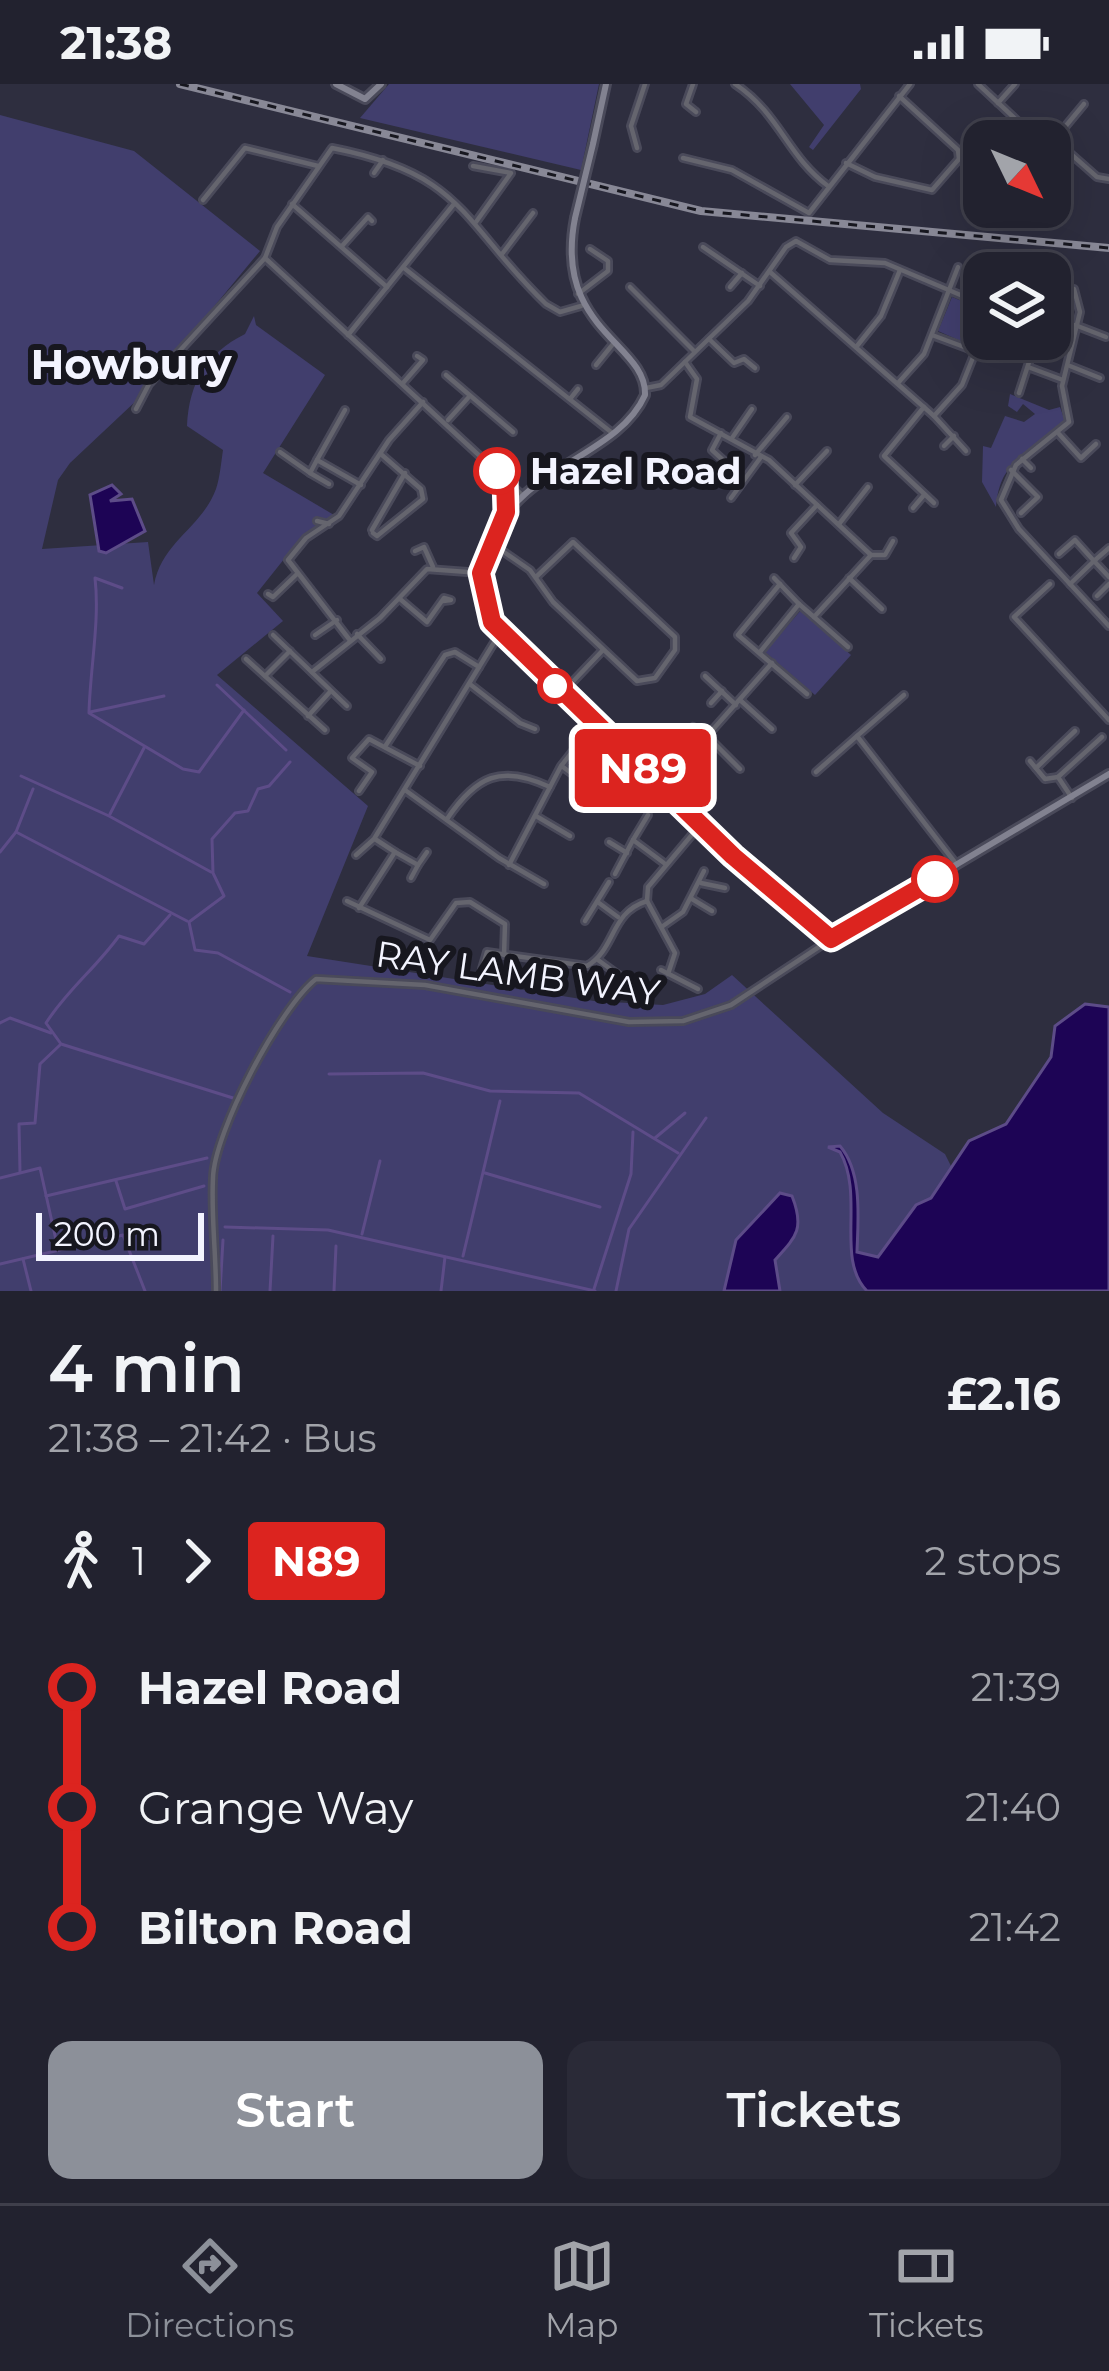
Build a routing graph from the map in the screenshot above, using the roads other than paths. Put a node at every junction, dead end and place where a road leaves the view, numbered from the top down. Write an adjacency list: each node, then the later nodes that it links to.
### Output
1 (336, 84): 2 (street)
2 (381, 84)
3 (607, 84): 48 (street, bridge)
4 (645, 84): 16 (street)
5 (693, 84): 13 (street)
6 (735, 84): 25 (street)
7 (910, 84): 10 (street)
8 (978, 84): 11 (street)
9 (1015, 84): 11 (street)
10 (899, 96): 20 (street); 20 (street)
11 (998, 103): 14 (street)
12 (1084, 104): 15 (street)
13 (696, 111)
14 (1016, 120)
15 (1071, 120)
16 (637, 148)
17 (1071, 156): 24 (street)
18 (683, 158): 25 (street)
19 (383, 160): 21 (street); 23 (street); 27 (street)
20 (845, 162): 25 (street)
21 (318, 166): 26 (street); 28 (street)
22 (473, 166): 31 (street)
23 (374, 173)
24 (1109, 178)
25 (828, 186)
26 (202, 200)
27 (456, 202): 31 (street); 38 (street)
28 (292, 204): 32 (street); 36 (street)
29 (533, 213): 35 (street)
30 (368, 217): 32 (street)
31 (476, 222): 35 (street)
32 (342, 246): 43 (street)
33 (704, 248): 41 (street)
34 (590, 249): 48 (street)
35 (502, 254): 50 (street)
36 (265, 258): 53 (street); 80 (street)
37 (958, 267): 47 (street)
38 (404, 268): 43 (street); 77 (street)
39 (900, 270): 40 (street); 47 (street); 58 (street)
40 (770, 272): 42 (street); 58 (street)
41 (742, 273): 42 (street); 45 (street)
42 (760, 286): 56 (street)
43 (387, 287): 53 (street)
44 (630, 287): 60 (street)
45 (730, 287)
46 (1074, 289): 51 (street)
47 (950, 290): 49 (street); 54 (street)
48 (578, 294): 50 (street)
49 (963, 296)
50 (581, 306): 57 (street)
51 (1075, 325): 52 (street); 55 (street)
52 (1071, 334)
53 (348, 335): 71 (street)
54 (932, 335): 59 (street); 72 (street)
55 (1106, 337)
56 (708, 338): 60 (street); 67 (street)
57 (613, 344): 65 (street); 73 (street)
58 (857, 346): 72 (street)
59 (963, 347)
60 (695, 352): 64 (street)
61 (417, 356): 71 (street)
62 (972, 360): 83 (street)
63 (1070, 360): 66 (street)
64 (685, 362): 73 (street); 84 (street)
65 (596, 365)
66 (1070, 366): 69 (street); 70 (street)
67 (755, 368)
68 (446, 375): 76 (street)
69 (1100, 378)
70 (1064, 380): 75 (street); 91 (street)
71 (403, 383): 78 (street)
72 (898, 383): 79 (street)
73 (646, 388): 89 (street)
74 (578, 389): 77 (street)
75 (1018, 393)
76 (468, 398): 86 (street); 88 (street)
77 (570, 399): 89 (street)
78 (423, 402): 86 (street); 99 (street)
79 (924, 407): 83 (street); 114 (street)
80 (136, 409)
81 (752, 409): 93 (street)
82 (345, 410): 102 (street)
83 (934, 416): 92 (street)
84 (690, 417): 87 (street); 90 (street)
85 (788, 418): 100 (street)
86 (446, 422): 108 (street)
87 (685, 426)
88 (513, 432)
89 (611, 433): 113 (street)
90 (721, 433): 93 (street); 103 (street)
91 (1059, 434): 94 (street); 101 (street)
92 (954, 436): 95 (street); 98 (street)
93 (732, 438): 100 (street)
94 (1096, 444)
95 (944, 446)
96 (827, 451): 111 (street)
97 (280, 452): 106 (street)
98 (966, 452)
99 (380, 454): 107 (street); 110 (street)
100 (758, 456): 111 (street); 115 (street)
101 (1022, 459): 104 (street); 105 (street)
102 (317, 460): 106 (street); 110 (street)
103 (724, 461)
104 (1031, 469)
105 (1011, 470): 120 (street); 139 (street)
106 (310, 472): 109 (street)
107 (405, 473): 107 (street)
108 (505, 479): 113 (street); 119 (street)
109 (329, 484)
110 (361, 485): 122 (street)
111 (795, 485): 117 (street)
112 (868, 487): 123 (street)
113 (521, 494): 119 (street)
114 (924, 495): 116 (street); 118 (street)
115 (731, 498)
116 (934, 503)
117 (817, 505): 123 (street); 130 (street)
118 (913, 508)
119 (506, 512): 125 (street)
120 (1021, 513)
121 (317, 521): 122 (street)
122 (329, 524): 134 (street)
123 (838, 524): 129 (street)
124 (892, 541): 129 (street)
125 (490, 542): 133 (street); 135 (street)
126 (1109, 548): 131 (street)
127 (415, 551): 132 (street)
128 (1059, 554): 131 (street)
129 (871, 555): 136 (street)
130 (794, 558)
131 (1094, 561): 137 (street); 139 (street)
132 (433, 567): 133 (street); 142 (street)
133 (481, 573): 150 (street)
134 (297, 574): 140 (street); 147 (street)
135 (536, 577): 155 (street); 155 (street)
136 (849, 578): 145 (street); 146 (street)
137 (1109, 581): 141 (street)
138 (1050, 584): 175 (street)
139 (1070, 584): 148 (street)
140 (268, 594)
141 (1097, 596)
142 (400, 599): 143 (street); 149 (street)
143 (443, 601)
144 (800, 604): 146 (street); 157 (street); 157 (street)
145 (882, 609)
146 (814, 617): 154 (street)
147 (337, 620): 152 (street); 153 (street)
148 (1109, 626)
149 (357, 634): 153 (street); 159 (street)
150 (499, 634): 161 (street); 168 (street)
151 (273, 635): 156 (street)
152 (315, 635)
153 (349, 639): 162 (street)
154 (848, 647)
155 (603, 650): 168 (street)
156 (290, 651): 162 (street); 163 (street)
157 (760, 652): 160 (street)
158 (246, 659): 163 (street)
159 (381, 659)
160 (772, 663): 169 (street); 171 (street)
161 (479, 667): 165 (street); 184 (street)
162 (312, 672): 166 (street)
163 (265, 676): 174 (street)
164 (705, 676): 167 (street)
165 (471, 685): 180 (street); 185 (street)
166 (331, 692): 173 (street); 174 (street)
167 (722, 692): 171 (street); 172 (street)
168 (562, 693): 176 (street)
169 (807, 694)
170 (904, 695): 182 (street)
171 (738, 702): 177 (street); 181 (street)
172 (711, 704)
173 (346, 706)
174 (308, 716): 178 (street)
175 (1109, 720)
176 (595, 723): 186 (street); 190 (street)
177 (772, 729)
178 (325, 730)
179 (1075, 731): 191 (street)
180 (533, 732)
181 (706, 735): 187 (street); 190 (street)
182 (857, 736): 188 (street); 212 (street)
183 (1102, 737): 191 (street)
184 (386, 745): 185 (street); 194 (street)
185 (420, 766): 193 (street)
186 (561, 766): 192 (street); 196 (street)
187 (740, 769)
188 (816, 772)
189 (1109, 774): 195 (street)
190 (650, 775): 200 (street)
191 (1058, 777): 195 (street)
192 (550, 787): 198 (street); 199 (street)
193 (404, 789): 199 (street); 202 (street)
194 (359, 791)
195 (1072, 798): 212 (street)
196 (606, 799)
197 (648, 815): 203 (street)
198 (536, 816): 201 (street); 211 (street)
199 (447, 819): 211 (street)
200 (700, 824): 209 (street); 229 (street)
201 (570, 836)
202 (374, 839): 206 (street); 208 (street)
203 (633, 840): 207 (street); 209 (street)
204 (609, 842): 207 (street)
205 (427, 851): 210 (street)
206 (395, 852): 210 (street); 224 (street)
207 (627, 853): 214 (street)
208 (356, 855)
209 (664, 863): 222 (street)
210 (418, 865): 215 (street)
211 (509, 865): 218 (street)
212 (956, 865): 229 (street)
213 (704, 871): 217 (street)
214 (615, 874)
215 (411, 878)
216 (609, 881): 223 (street)
217 (701, 883): 219 (street); 220 (street)
218 (544, 884)
219 (725, 888)
220 (692, 899): 225 (street); 228 (street)
221 (347, 901): 224 (street)
222 (647, 901): 226 (street); 228 (street)
223 (598, 902): 226 (street); 227 (street)
224 (359, 908): 230 (street)
225 (712, 911)
226 (618, 917): 231 (street)
227 (585, 921)
228 (663, 926): 235 (street)
229 (831, 939): 237 (street, RAY LAMB WAY)
230 (504, 955): 232 (street); 233 (street)
231 (598, 960): 232 (street); 236 (street)
232 (561, 967): 234 (street)
233 (482, 969)
234 (556, 984)
235 (698, 989)
236 (609, 997)
237 (216, 1291)

